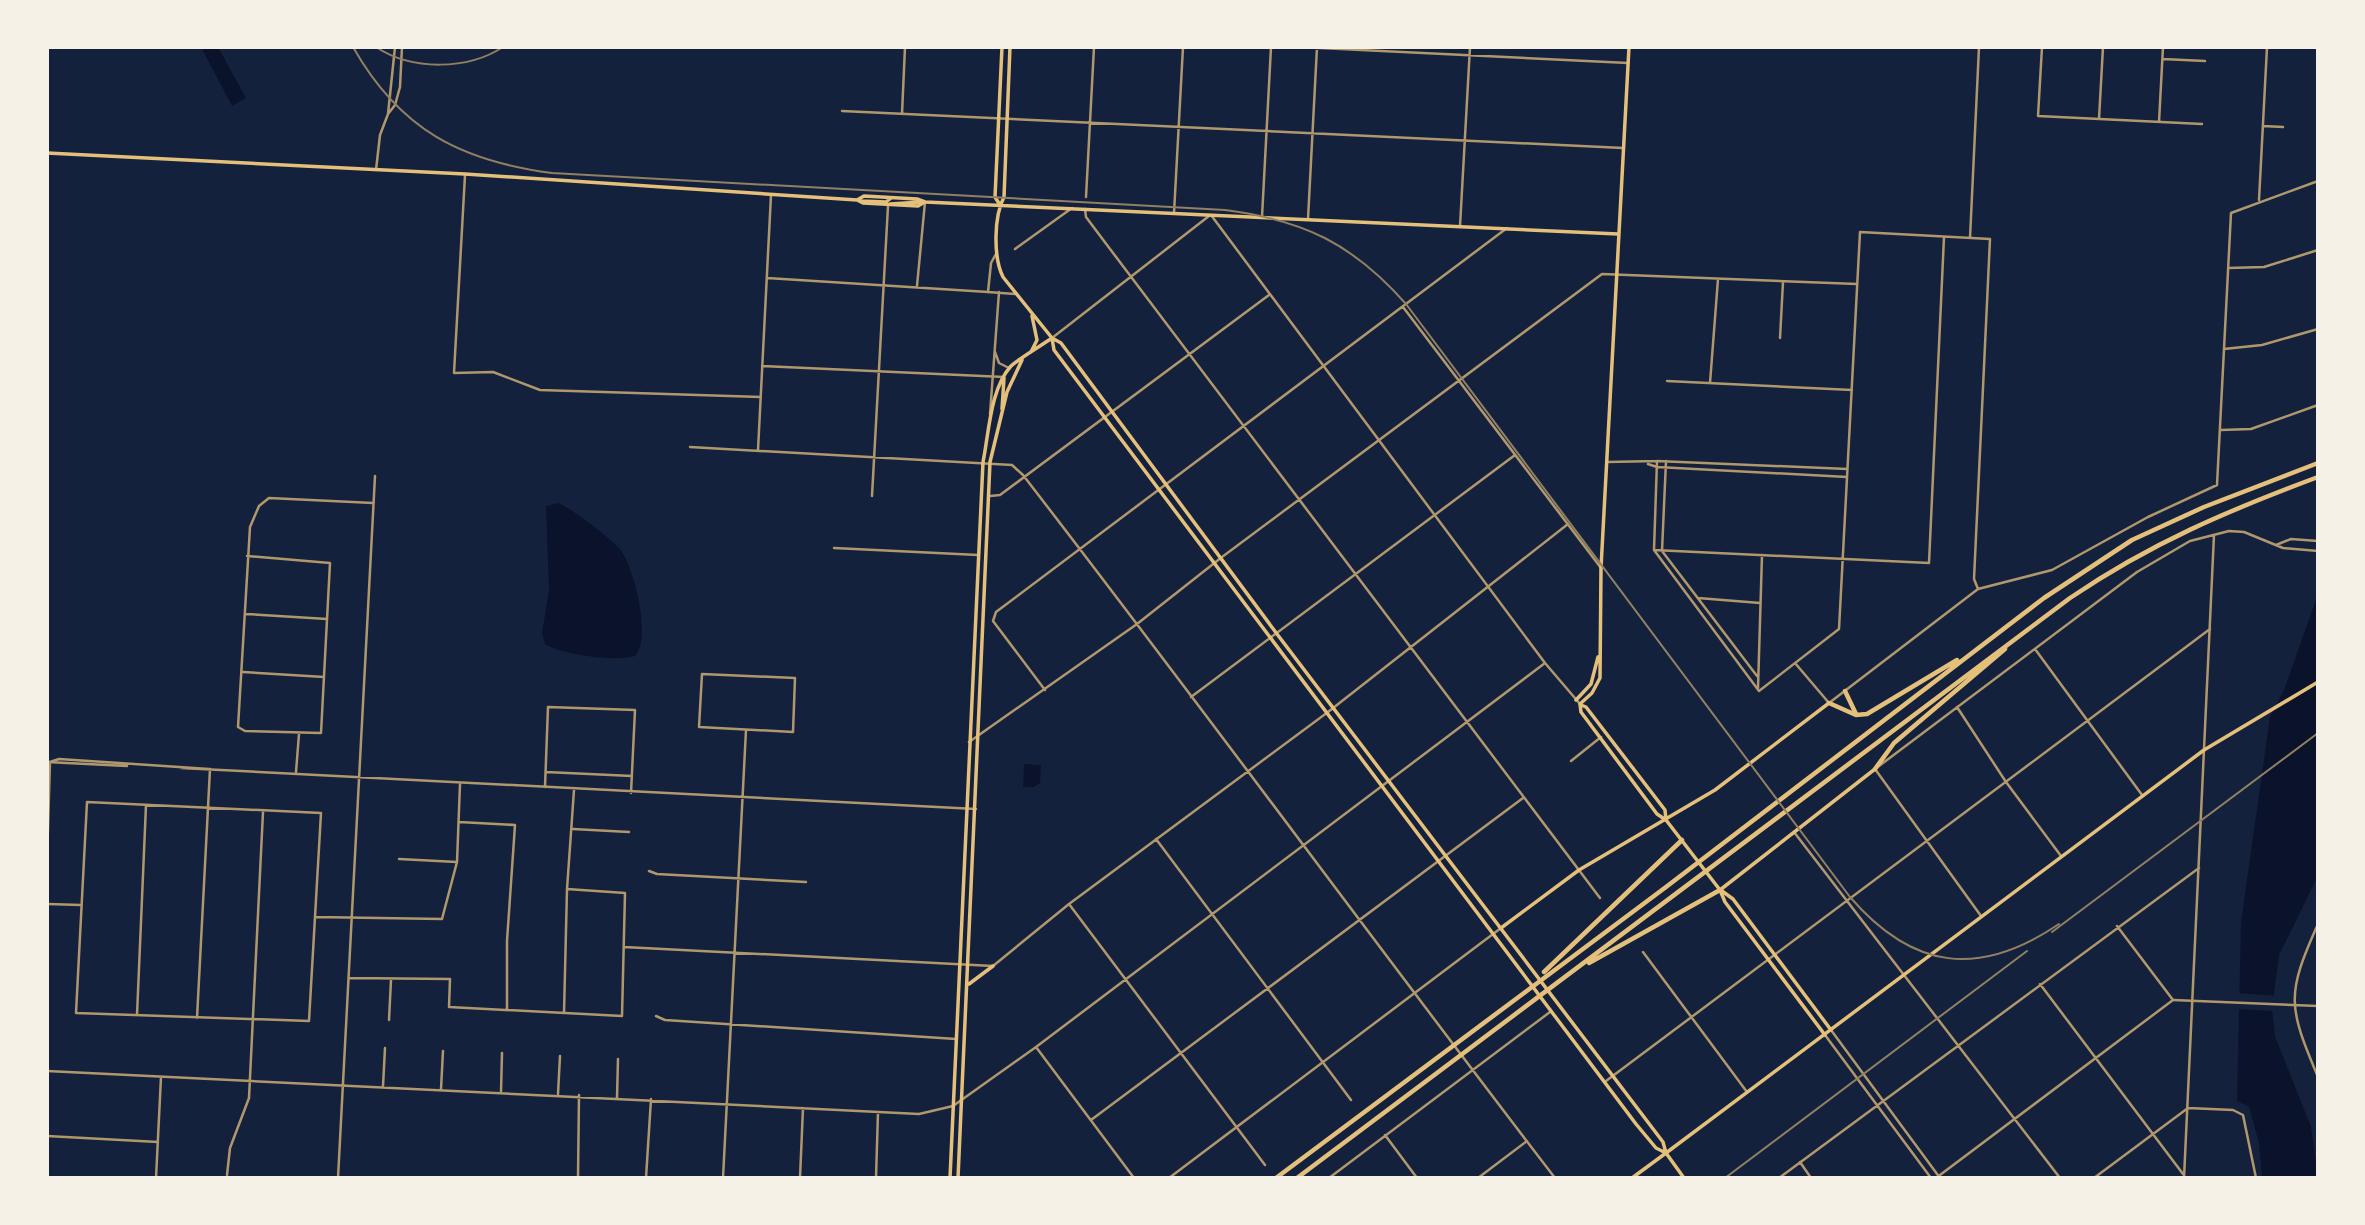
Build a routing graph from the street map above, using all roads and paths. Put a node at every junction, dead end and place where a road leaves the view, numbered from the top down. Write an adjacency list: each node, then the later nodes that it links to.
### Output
1 (395, 47): 23 (street)
2 (402, 47): 23 (street)
3 (905, 47): 24 (street)
4 (1002, 47): 25 (main road)
5 (1010, 47): 26 (main road)
6 (1094, 47): 28 (street)
7 (1183, 47): 32 (street)
8 (1271, 47): 34 (street)
9 (1299, 47): 17 (street)
10 (1470, 47): 18 (street)
11 (1629, 47): 21 (main road)
12 (1979, 47): 61 (street)
13 (2042, 47): 27 (street)
14 (2103, 47): 27 (street)
15 (2163, 47): 19 (street)
16 (2267, 47): 31 (street)
17 (1317, 48): 18 (street); 35 (street)
18 (1469, 55): 21 (street); 36 (street)
19 (2163, 59): 20 (street); 29 (street)
20 (2204, 61)
21 (1628, 63): 38 (main road)
22 (842, 111): 24 (street)
23 (388, 114): 41 (street)
24 (902, 114): 25 (street)
25 (999, 117): 26 (street); 50 (main road)
26 (1006, 117): 28 (street); 50 (main road)
27 (2099, 119): 29 (street)
28 (1091, 121): 32 (street); 45 (street)
29 (2159, 122): 30 (street)
30 (2202, 124)
31 (2263, 126): 33 (street); 47 (street)
32 (1179, 127): 34 (street); 53 (street)
33 (2283, 127)
34 (1267, 132): 35 (street); 55 (street)
35 (1312, 134): 36 (street); 56 (street)
36 (1465, 141): 38 (street); 57 (street)
37 (47, 148): 39 (main road)
38 (1623, 148): 59 (main road)
39 (54, 152): 40 (main road); 41 (main road)
40 (47, 153)
41 (376, 170): 42 (main road)
42 (466, 174): 44 (main road); 98 (street)
43 (2318, 181): 47 (street)
44 (771, 194): 46 (main road); 68 (street)
45 (1086, 197)
46 (858, 200): 48 (main road); 49 (main road)
47 (2259, 200): 65 (street)
48 (923, 202): 49 (main road); 50 (main road); 73 (street)
49 (888, 205): 72 (street)
50 (1000, 205): 51 (main road); 64 (main road)
51 (1072, 208): 52 (main road); 62 (street)
52 (1085, 209): 53 (main road); 67 (street)
53 (1174, 213): 54 (main road)
54 (1210, 215): 55 (main road); 67 (street); 77 (street)
55 (1262, 217): 56 (main road)
56 (1307, 219): 57 (main road)
57 (1460, 226): 58 (main road)
58 (1507, 229): 59 (main road); 78 (street)
59 (1618, 234): 66 (main road)
60 (1944, 237): 61 (street); 71 (street); 145 (street)
61 (1970, 238): 150 (street)
62 (1015, 249)
63 (2318, 250): 65 (street)
64 (997, 253): 74 (street); 76 (main road)
65 (2228, 268): 83 (street)
66 (1616, 275): 69 (street); 94 (street); 111 (main road)
67 (1130, 277): 81 (street); 85 (street)
68 (766, 278): 72 (street); 88 (street)
69 (1718, 278): 70 (street); 96 (street)
70 (1783, 281): 71 (street); 82 (street)
71 (1857, 284): 97 (street)
72 (883, 285): 73 (street); 91 (street)
73 (917, 287): 74 (street)
74 (988, 292): 75 (street)
75 (999, 292): 76 (street); 84 (street)
76 (1015, 294): 79 (main road)
77 (1269, 295): 85 (street); 89 (street)
78 (1403, 307): 89 (street); 94 (street)
79 (1032, 314): 81 (main road); 86 (main road)
80 (2318, 329): 83 (street)
81 (1052, 338): 86 (main road); 101 (main road); 102 (main road)
82 (1780, 338)
83 (2224, 349): 104 (street)
84 (995, 352): 90 (street); 92 (street)
85 (1188, 353): 101 (street); 103 (street)
86 (1028, 356): 87 (main road)
87 (1022, 360): 90 (main road); 100 (main road)
88 (762, 366): 91 (street); 98 (street)
89 (1323, 367): 103 (street); 106 (street)
90 (1009, 368): 93 (main road)
91 (879, 370): 92 (street); 110 (street)
92 (992, 374): 93 (street); 105 (street)
93 (1004, 377): 100 (main road); 105 (main road)
94 (1459, 381): 106 (street); 109 (street)
95 (1667, 381): 96 (street)
96 (1710, 383): 97 (street)
97 (1852, 390): 120 (street)
98 (761, 397): 108 (street)
99 (2318, 405): 104 (street)
100 (1002, 409): 115 (main road)
101 (1113, 412): 102 (street); 125 (main road)
102 (1107, 417): 121 (street); 126 (main road)
103 (1244, 427): 125 (street); 129 (street)
104 (2221, 430): 150 (street)
105 (989, 433): 114 (main road)
106 (1379, 441): 129 (street); 131 (street)
107 (690, 447): 108 (street)
108 (758, 450): 110 (street)
109 (1516, 455): 131 (street); 132 (street)
110 (874, 456): 114 (street); 127 (street)
111 (1607, 461): 116 (street); 147 (main road)
112 (1657, 461): 113 (street); 116 (street); 118 (street)
113 (1665, 461): 119 (street); 120 (street)
114 (983, 462): 115 (street); 141 (main road)
115 (990, 462): 121 (street); 128 (main road)
116 (1645, 463): 118 (street)
117 (2318, 463): 161 (highway)
118 (1657, 467): 119 (street); 138 (street)
119 (1665, 468): 123 (street); 139 (street)
120 (1847, 469): 123 (street)
121 (1023, 475): 128 (street); 137 (street)
122 (375, 476): 130 (street)
123 (1847, 477): 145 (street)
124 (2318, 477): 155 (highway)
125 (1166, 483): 126 (street); 144 (main road)
126 (1159, 488): 137 (street); 146 (main road)
127 (872, 496)
128 (990, 496): 183 (main road)
129 (1299, 500): 144 (street); 148 (street)
130 (373, 503): 143 (street); 195 (street)
131 (1435, 516): 148 (street); 149 (street)
132 (1568, 524): 147 (street); 149 (street)
133 (2214, 535): 135 (street); 157 (street); 162 (street)
134 (2318, 541): 135 (street)
135 (2276, 545): 140 (street)
136 (834, 548): 141 (street)
137 (1081, 550): 156 (street); 169 (street)
138 (1654, 550): 139 (street); 170 (street)
139 (1662, 551): 142 (street); 151 (street)
140 (2318, 551)
141 (978, 555): 185 (main road)
142 (1762, 555): 145 (street); 152 (street)
143 (247, 556): 153 (street); 154 (street)
144 (1222, 557): 146 (street); 158 (main road)
145 (1843, 559): 164 (street)
146 (1216, 563): 156 (street); 159 (main road)
147 (1601, 568): 173 (main road)
148 (1356, 575): 158 (street); 160 (street)
149 (1488, 587): 160 (street); 163 (street)
150 (1978, 589): 171 (street)
151 (1698, 598): 152 (street); 166 (street)
152 (1760, 603): 166 (street)
153 (246, 614): 154 (street); 165 (street)
154 (328, 619): 167 (street)
155 (2036, 623): 190 (highway); 255 (highway)
156 (1137, 624): 169 (street); 172 (street)
157 (2210, 629): 179 (street); 186 (street)
158 (1277, 634): 159 (street); 176 (main road)
159 (1272, 638): 172 (street); 177 (main road)
160 (1410, 648): 176 (street); 180 (street)
161 (1976, 648): 178 (highway); 262 (highway)
162 (2035, 649): 175 (street); 179 (street)
163 (1545, 663): 173 (street); 180 (street)
164 (1795, 663): 170 (street); 174 (street)
165 (243, 672): 167 (street); 182 (street)
166 (1757, 676): 170 (street)
167 (325, 677): 182 (street)
168 (2318, 682): 186 (main road)
169 (1045, 690): 183 (street)
170 (1759, 691)
171 (1845, 691): 174 (street); 178 (highway)
172 (1191, 697): 191 (street)
173 (1578, 702): 184 (main road); 211 (main road)
174 (1829, 703): 178 (highway); 211 (main road)
175 (1957, 707): 190 (street); 197 (street)
176 (1334, 708): 177 (street); 196 (main road)
177 (1328, 712): 191 (street); 199 (main road)
178 (1856, 715)
179 (2086, 722): 197 (street); 203 (street)
180 (1467, 723): 196 (street); 204 (street)
181 (746, 730): 181 (street); 205 (street)
182 (299, 734): 193 (street)
183 (980, 735): 185 (street); 209 (main road)
184 (1601, 737): 187 (street); 211 (main road)
185 (969, 742): 208 (main road)
186 (2204, 750): 203 (main road); 226 (street)
187 (1571, 761)
188 (49, 762): 189 (street); 223 (street)
189 (210, 769): 193 (street); 207 (street)
190 (1875, 769): 215 (main road); 217 (street)
191 (1248, 771): 216 (street); 219 (street)
192 (546, 772): 194 (street); 194 (street); 200 (street)
193 (296, 774): 195 (street)
194 (632, 776): 202 (street)
195 (360, 777): 198 (street); 241 (street)
196 (1390, 782): 199 (street); 220 (main road)
197 (2006, 782): 217 (street); 221 (street)
198 (460, 784): 200 (street); 212 (street)
199 (1384, 787): 219 (street); 224 (main road)
200 (545, 788): 201 (street)
201 (574, 790): 202 (street); 213 (street)
202 (631, 793): 205 (street)
203 (2142, 795): 221 (main road)
204 (1524, 797): 220 (street); 227 (street)
205 (743, 798): 208 (street); 229 (street)
206 (146, 804): 207 (street); 237 (street); 273 (street)
207 (208, 809): 210 (street); 275 (street)
208 (966, 809): 209 (street); 252 (main road)
209 (976, 809): 253 (main road)
210 (264, 810): 240 (street); 277 (street)
211 (1666, 820): 218 (main road); 227 (main road)
212 (459, 822): 225 (street); 270 (street)
213 (573, 829): 214 (street); 231 (street)
214 (629, 832)
215 (1794, 832): 232 (main road); 234 (street)
216 (1156, 839): 236 (street); 238 (street)
217 (1925, 841): 234 (street); 239 (street)
218 (1684, 842): 232 (main road); 262 (highway)
219 (1304, 847): 238 (street); 242 (street)
220 (1444, 856): 224 (street); 245 (main road)
221 (2061, 856): 239 (main road)
222 (399, 859): 225 (street)
223 (47, 860)
224 (1439, 860): 242 (street); 246 (main road)
225 (457, 862): 241 (street)
226 (2199, 868): 243 (street); 265 (street)
227 (1578, 870): 233 (street); 245 (main road)
228 (649, 871): 229 (street)
229 (738, 878): 230 (street); 249 (street)
230 (806, 882)
231 (567, 890): 247 (street); 272 (street)
232 (1720, 890): 250 (main road); 251 (main road); 255 (highway)
233 (1600, 898)
234 (1846, 901): 250 (street); 256 (street)
235 (47, 904): 237 (street)
236 (1069, 904): 254 (street); 258 (street)
237 (81, 905): 273 (street)
238 (1211, 914): 258 (street); 263 (street)
239 (1981, 916): 256 (main road)
240 (315, 917): 241 (street); 277 (street)
241 (352, 918): 257 (street)
242 (1358, 920): 263 (street); 264 (street)
243 (2117, 926): 261 (street); 266 (street)
244 (2317, 926): 267 (street)
245 (1501, 928): 246 (street); 268 (main road)
246 (1494, 934): 264 (street); 271 (main road)
247 (624, 947): 249 (street); 272 (street)
248 (1643, 952): 276 (street)
249 (734, 954): 252 (street); 279 (street)
250 (1774, 955): 251 (street); 280 (main road)
251 (1768, 960): 276 (street); 281 (main road)
252 (961, 965): 253 (street); 282 (main road)
253 (970, 965): 254 (street); 260 (main road)
254 (993, 966): 260 (main road)
255 (1573, 972): 344 (highway)
256 (1906, 974): 280 (main road); 283 (street)
257 (349, 978): 259 (street); 300 (street)
258 (1125, 979): 284 (street); 288 (street)
259 (391, 980): 270 (street); 278 (street)
260 (969, 984): 309 (main road)
261 (2040, 984): 283 (street); 290 (street)
262 (1528, 987): 343 (highway)
263 (1268, 988): 288 (street); 292 (street)
264 (1413, 995): 292 (street); 293 (street)
265 (2195, 999): 266 (street); 267 (street); 316 (street)
266 (2173, 1000): 290 (street)
267 (2292, 1005): 269 (street); 297 (street)
268 (1559, 1006): 271 (main road); 296 (main road)
269 (2318, 1006)
270 (507, 1010): 272 (street)
271 (1552, 1010): 293 (street); 299 (main road)
272 (564, 1013)
273 (136, 1015): 275 (street)
274 (656, 1016): 279 (street)
275 (197, 1018): 277 (street)
276 (1691, 1018): 296 (street); 304 (street)
277 (252, 1019): 298 (street)
278 (389, 1020)
279 (731, 1024): 282 (street); 312 (street)
280 (1831, 1030): 281 (main road); 311 (street)
281 (1825, 1035): 304 (main road); 314 (street)
282 (958, 1039): 313 (main road)
283 (1959, 1044): 311 (street); 318 (street)
284 (1036, 1047): 309 (street); 319 (street)
285 (385, 1048): 301 (street)
286 (443, 1051): 302 (street)
287 (502, 1053): 303 (street)
288 (1180, 1054): 319 (street); 320 (street)
289 (560, 1056): 305 (street)
290 (2096, 1058): 318 (street); 321 (street)
291 (618, 1059): 307 (street)
292 (1323, 1062): 310 (street); 320 (street)
293 (1471, 1070): 322 (street); 324 (street)
294 (47, 1071): 295 (street)
295 (161, 1077): 298 (street); 325 (street)
296 (1612, 1077): 299 (street); 326 (main road)
297 (2318, 1077)
298 (250, 1079): 300 (street); 329 (street)
299 (1606, 1082): 326 (main road)
300 (343, 1084): 301 (street); 333 (street)
301 (383, 1086): 302 (street)
302 (441, 1089): 303 (street)
303 (500, 1092): 305 (street)
304 (1747, 1092): 326 (main road)
305 (558, 1094): 306 (street)
306 (579, 1095): 307 (street); 334 (street)
307 (617, 1098): 308 (street)
308 (651, 1099): 312 (street); 335 (street)
309 (963, 1099): 313 (street); 340 (main road)
310 (1350, 1100)
311 (1883, 1100): 314 (street); 330 (street)
312 (727, 1103): 315 (street); 336 (street)
313 (953, 1105): 317 (street); 339 (main road)
314 (1877, 1105): 327 (street); 330 (street)
315 (803, 1108): 317 (street); 337 (street)
316 (2188, 1108): 321 (street); 331 (street); 355 (street)
317 (877, 1111): 338 (street)
318 (2015, 1119): 330 (street); 353 (street)
319 (1091, 1120): 341 (street)
320 (1235, 1128): 328 (street); 342 (street)
321 (2152, 1134): 331 (street); 354 (street)
322 (1385, 1135): 345 (street); 346 (street)
323 (47, 1136): 325 (street)
324 (1527, 1141): 347 (street); 348 (street)
325 (158, 1142): 332 (street)
326 (1666, 1153): 349 (main road); 350 (main road)
327 (1800, 1162): 351 (street); 352 (street)
328 (1265, 1165)
329 (226, 1175)
330 (1936, 1177)
331 (2184, 1177)
332 (156, 1178)
333 (338, 1178)
334 (578, 1178)
335 (646, 1178)
336 (723, 1178)
337 (800, 1178)
338 (876, 1178)
339 (950, 1178)
340 (958, 1178)
341 (1134, 1178)
342 (1169, 1178)
343 (1276, 1178)
344 (1297, 1178)
345 (1329, 1178)
346 (1417, 1178)
347 (1478, 1178)
348 (1555, 1178)
349 (1632, 1178)
350 (1684, 1178)
351 (1779, 1178)
352 (1811, 1178)
353 (2060, 1178)
354 (2094, 1178)
355 (2256, 1178)

